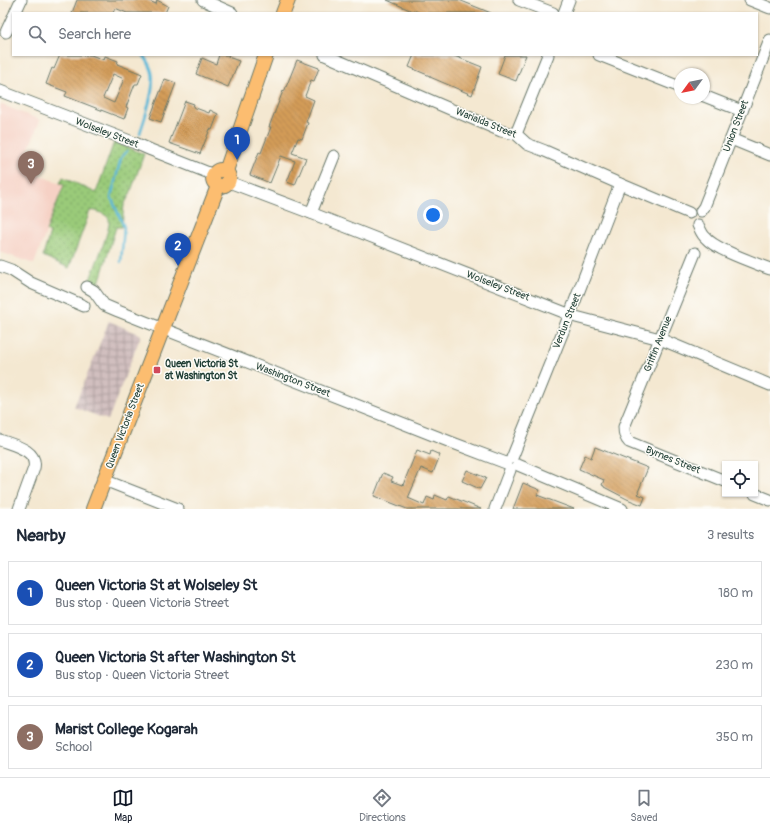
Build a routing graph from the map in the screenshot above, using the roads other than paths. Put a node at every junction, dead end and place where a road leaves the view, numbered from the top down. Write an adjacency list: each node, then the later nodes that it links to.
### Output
1 (21, 0): 8 (street)
2 (202, 0): 9 (street)
3 (288, 0): 10 (main road)
4 (519, 0): 11 (street)
5 (569, 0): 12 (street)
6 (750, 0): 7 (street)
7 (770, 8)
8 (15, 12)
9 (230, 12)
10 (283, 12)
11 (550, 12)
12 (564, 12)
13 (12, 19): 14 (street)
14 (6, 32)
15 (770, 42): 23 (street, Union Street)
16 (266, 56): 28 (main road, Queen Victoria Street)
17 (327, 56): 24 (street, Warialda Street)
18 (548, 56): 24 (street)
19 (602, 56): 20 (street)
20 (674, 85)
21 (0, 91): 28 (street, Wolseley Street)
22 (710, 98): 23 (street)
23 (742, 111): 25 (street, Union Street)
24 (516, 134): 29 (street, Warialda Street)
25 (731, 139): 26 (street); 30 (street, Union Street)
26 (770, 155)
27 (334, 156): 31 (street)
28 (222, 179): 31 (street, Wolseley Street); 40 (main road, Queen Victoria Street)
29 (620, 184): 32 (street, Warialda Street); 39 (street, Verdun Street)
30 (701, 211): 32 (street); 33 (street)
31 (312, 213): 39 (street, Wolseley Street)
32 (689, 213): 33 (street)
33 (698, 225): 36 (street)
34 (695, 253): 41 (street, Griffin Avenue)
35 (0, 266): 38 (street)
36 (770, 269)
37 (87, 287): 40 (street, Washington Street)
38 (84, 306)
39 (570, 314): 41 (street, Wolseley Street); 45 (street, Verdun Street)
40 (163, 329): 45 (street, Washington Street); 46 (main road, Queen Victoria Street)
41 (660, 339): 42 (street, Wolseley Street); 43 (street, Griffin Avenue)
42 (769, 384)
43 (624, 436): 47 (street, Byrnes Street)
44 (0, 440): 50 (street)
45 (512, 464): 53 (street, Verdun Street); 54 (street, Washington Street)
46 (104, 480): 51 (main road, Queen Victoria Street); 52 (street)
47 (722, 481)
48 (758, 495): 49 (street)
49 (770, 500)
50 (18, 509)
51 (93, 509)
52 (178, 509)
53 (495, 509)
54 (622, 509)

